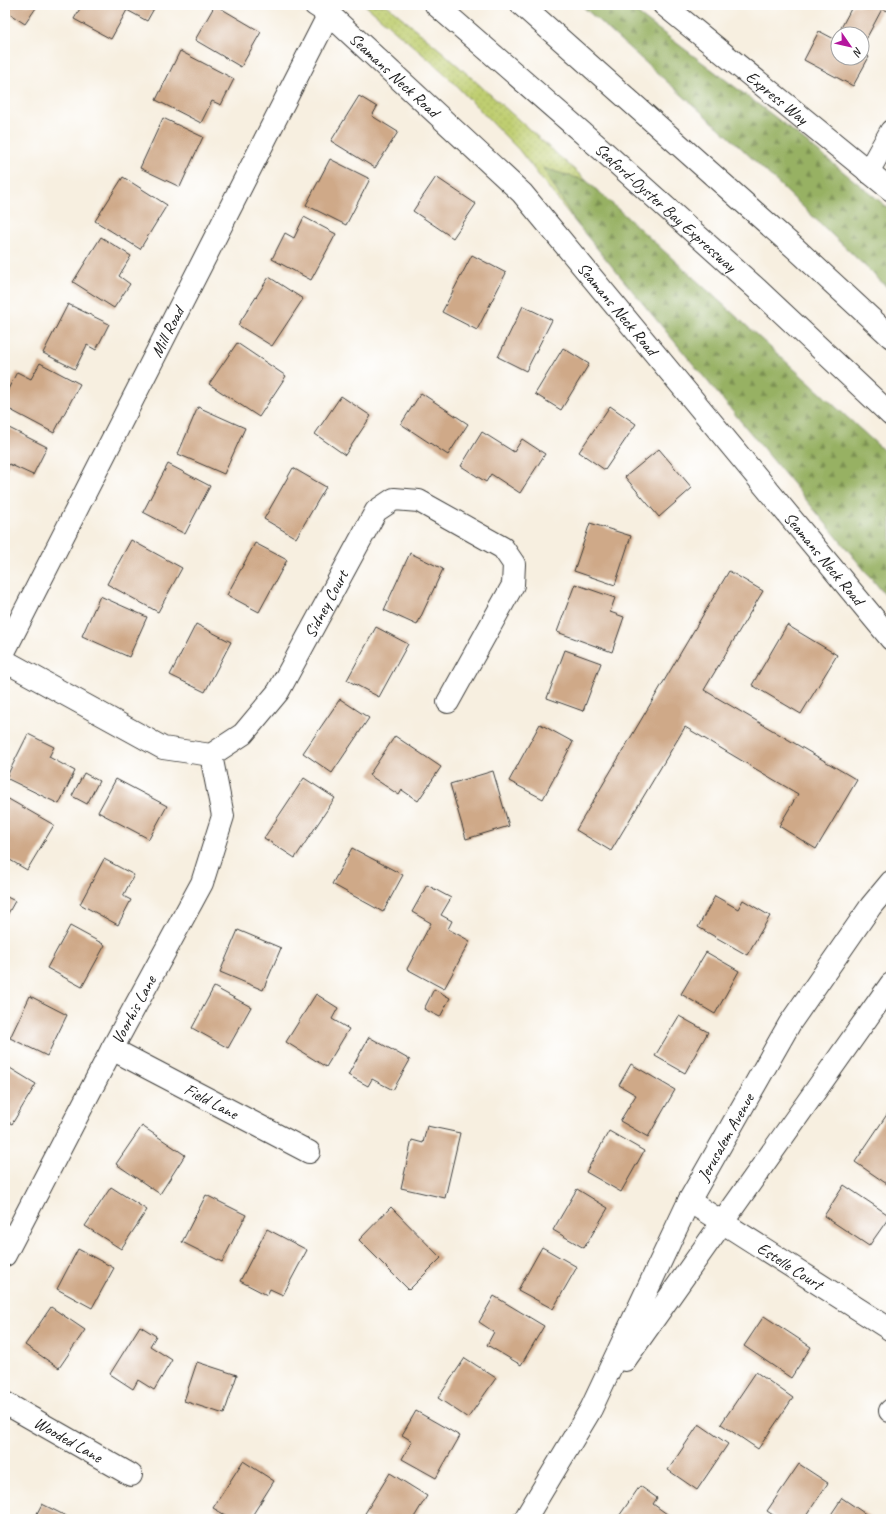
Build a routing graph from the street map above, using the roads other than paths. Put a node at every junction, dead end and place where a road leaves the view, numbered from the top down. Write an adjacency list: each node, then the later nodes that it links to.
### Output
1 (436, 5): 9 (main road, Seaford-Oyster Bay Expressway)
2 (522, 5): 8 (main road)
3 (664, 5): 6 (main road, Express Way)
4 (322, 10): 10 (main road, Seamans Neck Road); 11 (main road, Mill Road)
5 (891, 131): 6 (main road)
6 (868, 172): 7 (main road, Express Way)
7 (891, 190)
8 (891, 337)
9 (891, 415)
10 (891, 639)
11 (5, 650)
12 (5, 661): 14 (main road)
13 (448, 702): 14 (main road, Sidney Court)
14 (211, 755): 17 (main road, Voorhis Lane)
15 (891, 882): 19 (main road, Jerusalem Avenue)
16 (891, 984): 20 (main road, Jerusalem Avenue)
17 (112, 1049): 18 (main road, Field Lane); 21 (main road, Voorhis Lane)
18 (309, 1152)
19 (689, 1201): 20 (main road, Estelle Court); 24 (main road, Jerusalem Avenue)
20 (722, 1223): 22 (main road, Estelle Court); 24 (main road, Jerusalem Avenue)
21 (5, 1255)
22 (891, 1330)
23 (5, 1403): 25 (main road, Wooded Lane)
24 (591, 1409): 26 (main road, Jerusalem Avenue)
25 (131, 1475)
26 (525, 1519)

